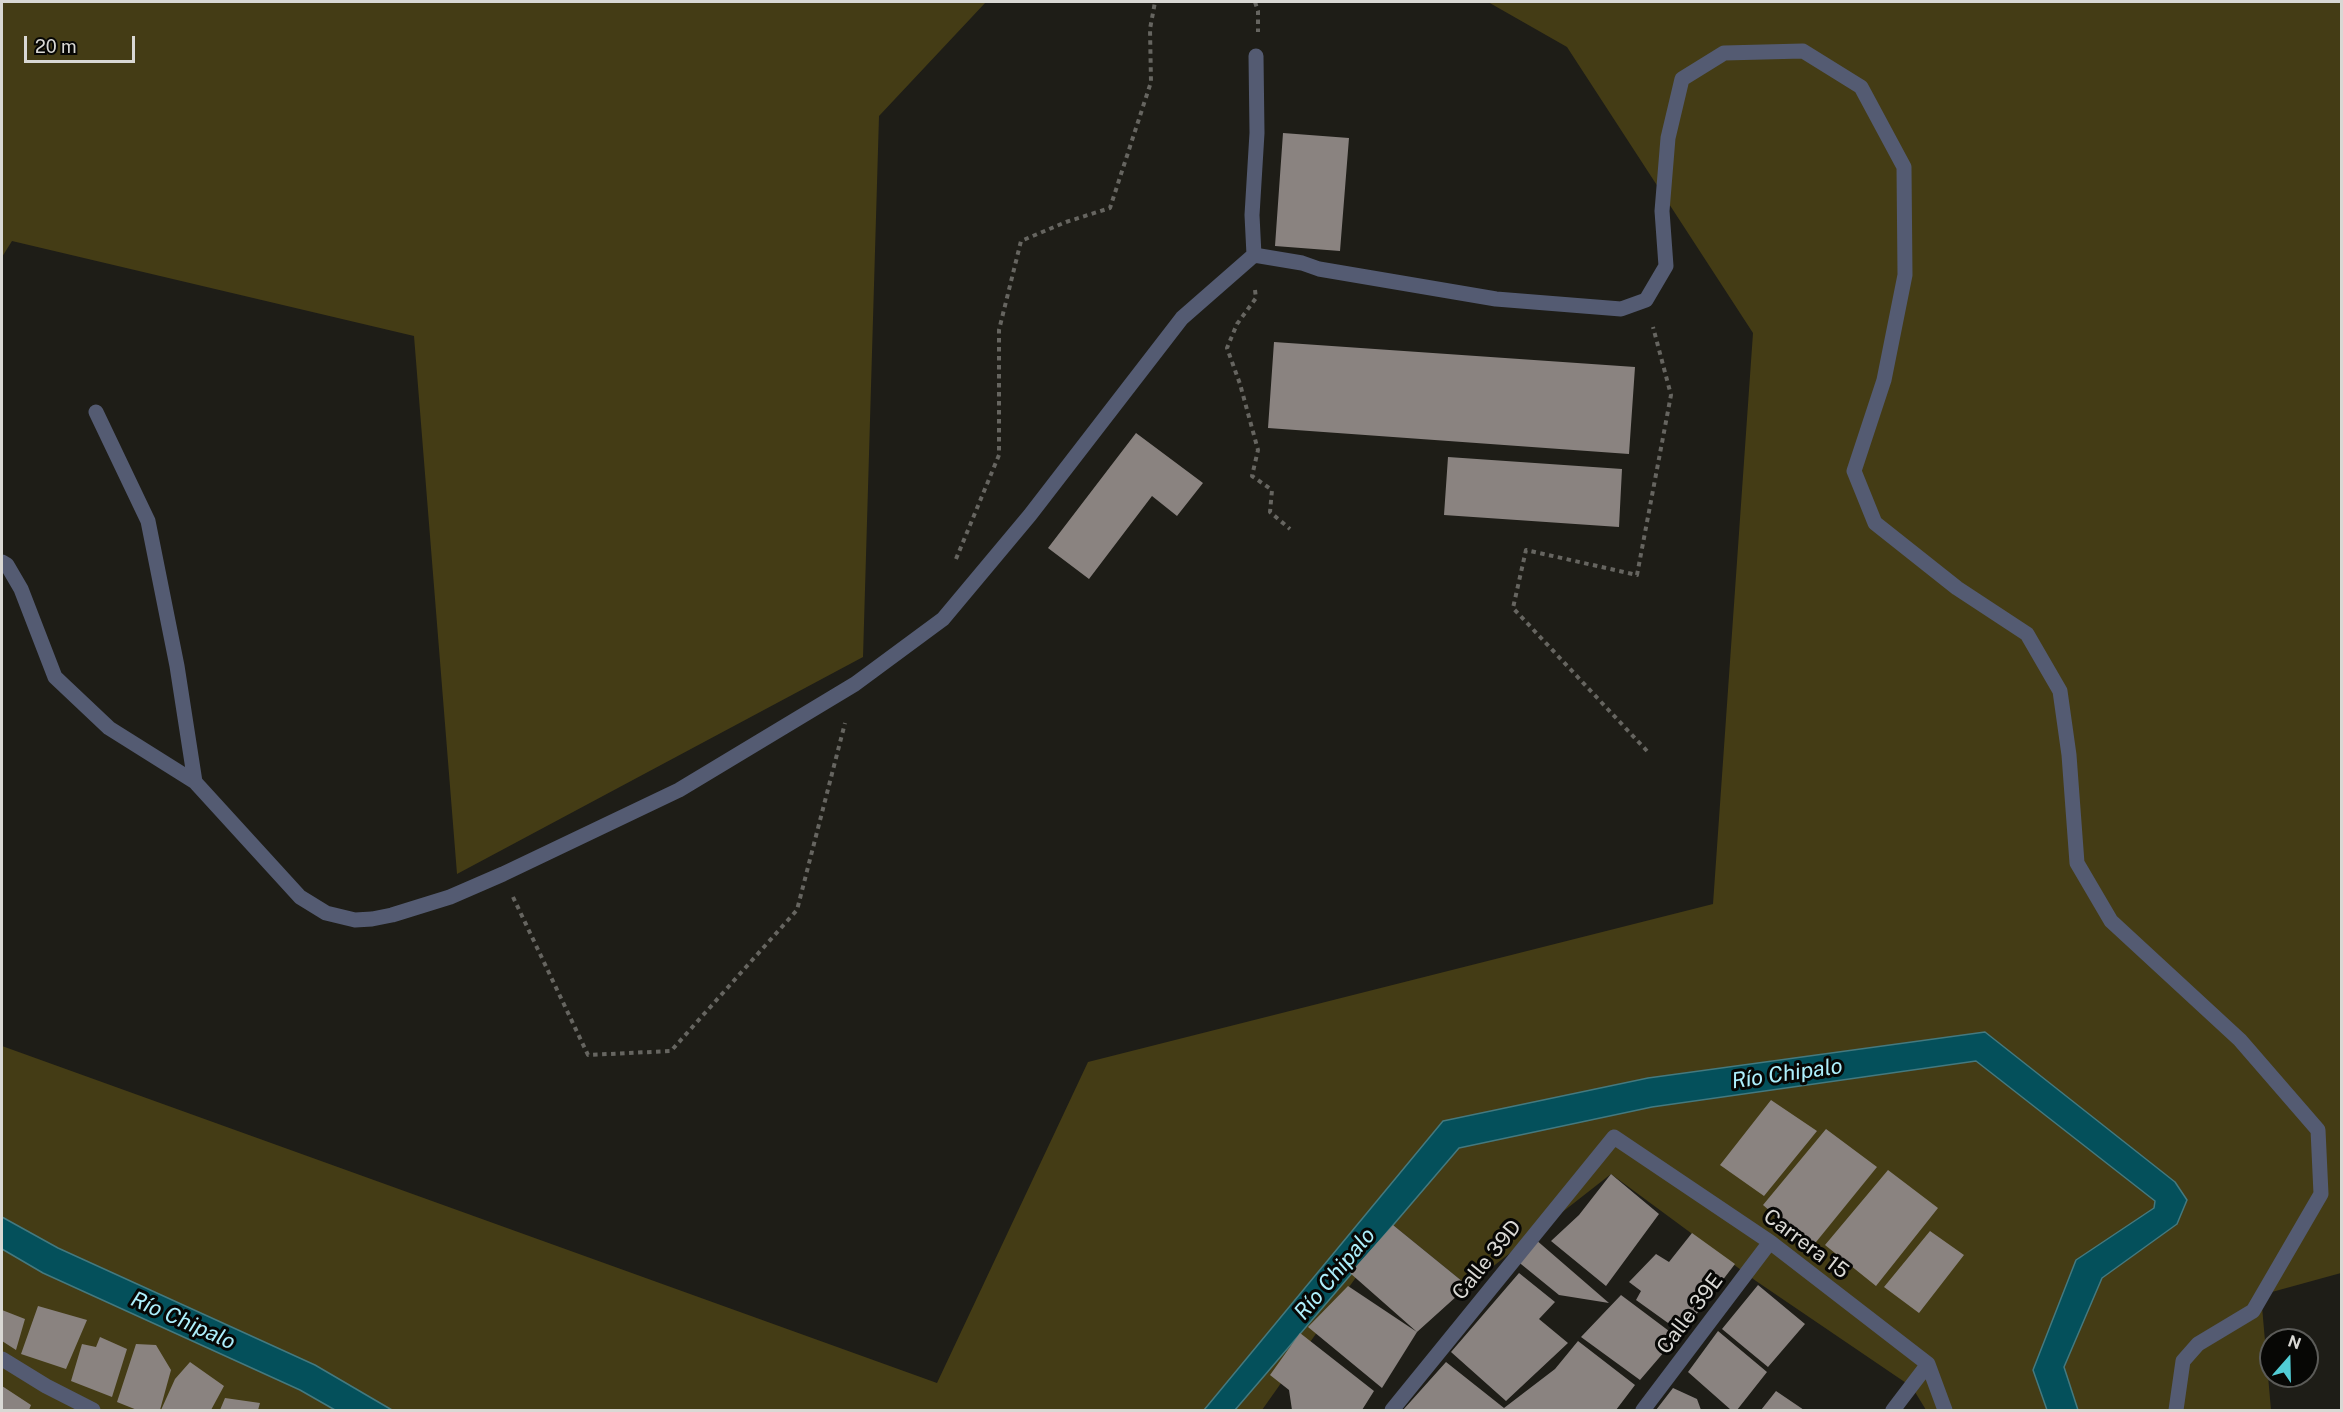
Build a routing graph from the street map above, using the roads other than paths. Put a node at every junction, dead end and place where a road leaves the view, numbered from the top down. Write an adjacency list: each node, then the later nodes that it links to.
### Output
1 (1256, 56): 2 (street)
2 (1254, 255): 5 (street); 15 (street)
3 (96, 412): 5 (street)
4 (2, 562): 5 (street)
5 (195, 782)
6 (1614, 1137): 7 (street, Carrera 15); 11 (street, Calle 39D)
7 (1770, 1242): 9 (street, Carrera 15); 12 (street, Calle 39E)
8 (2, 1359): 10 (street)
9 (1928, 1364): 13 (street); 14 (street)
10 (93, 1410)
11 (1392, 1410)
12 (1643, 1410)
13 (1893, 1410)
14 (1945, 1410)
15 (2176, 1410)

